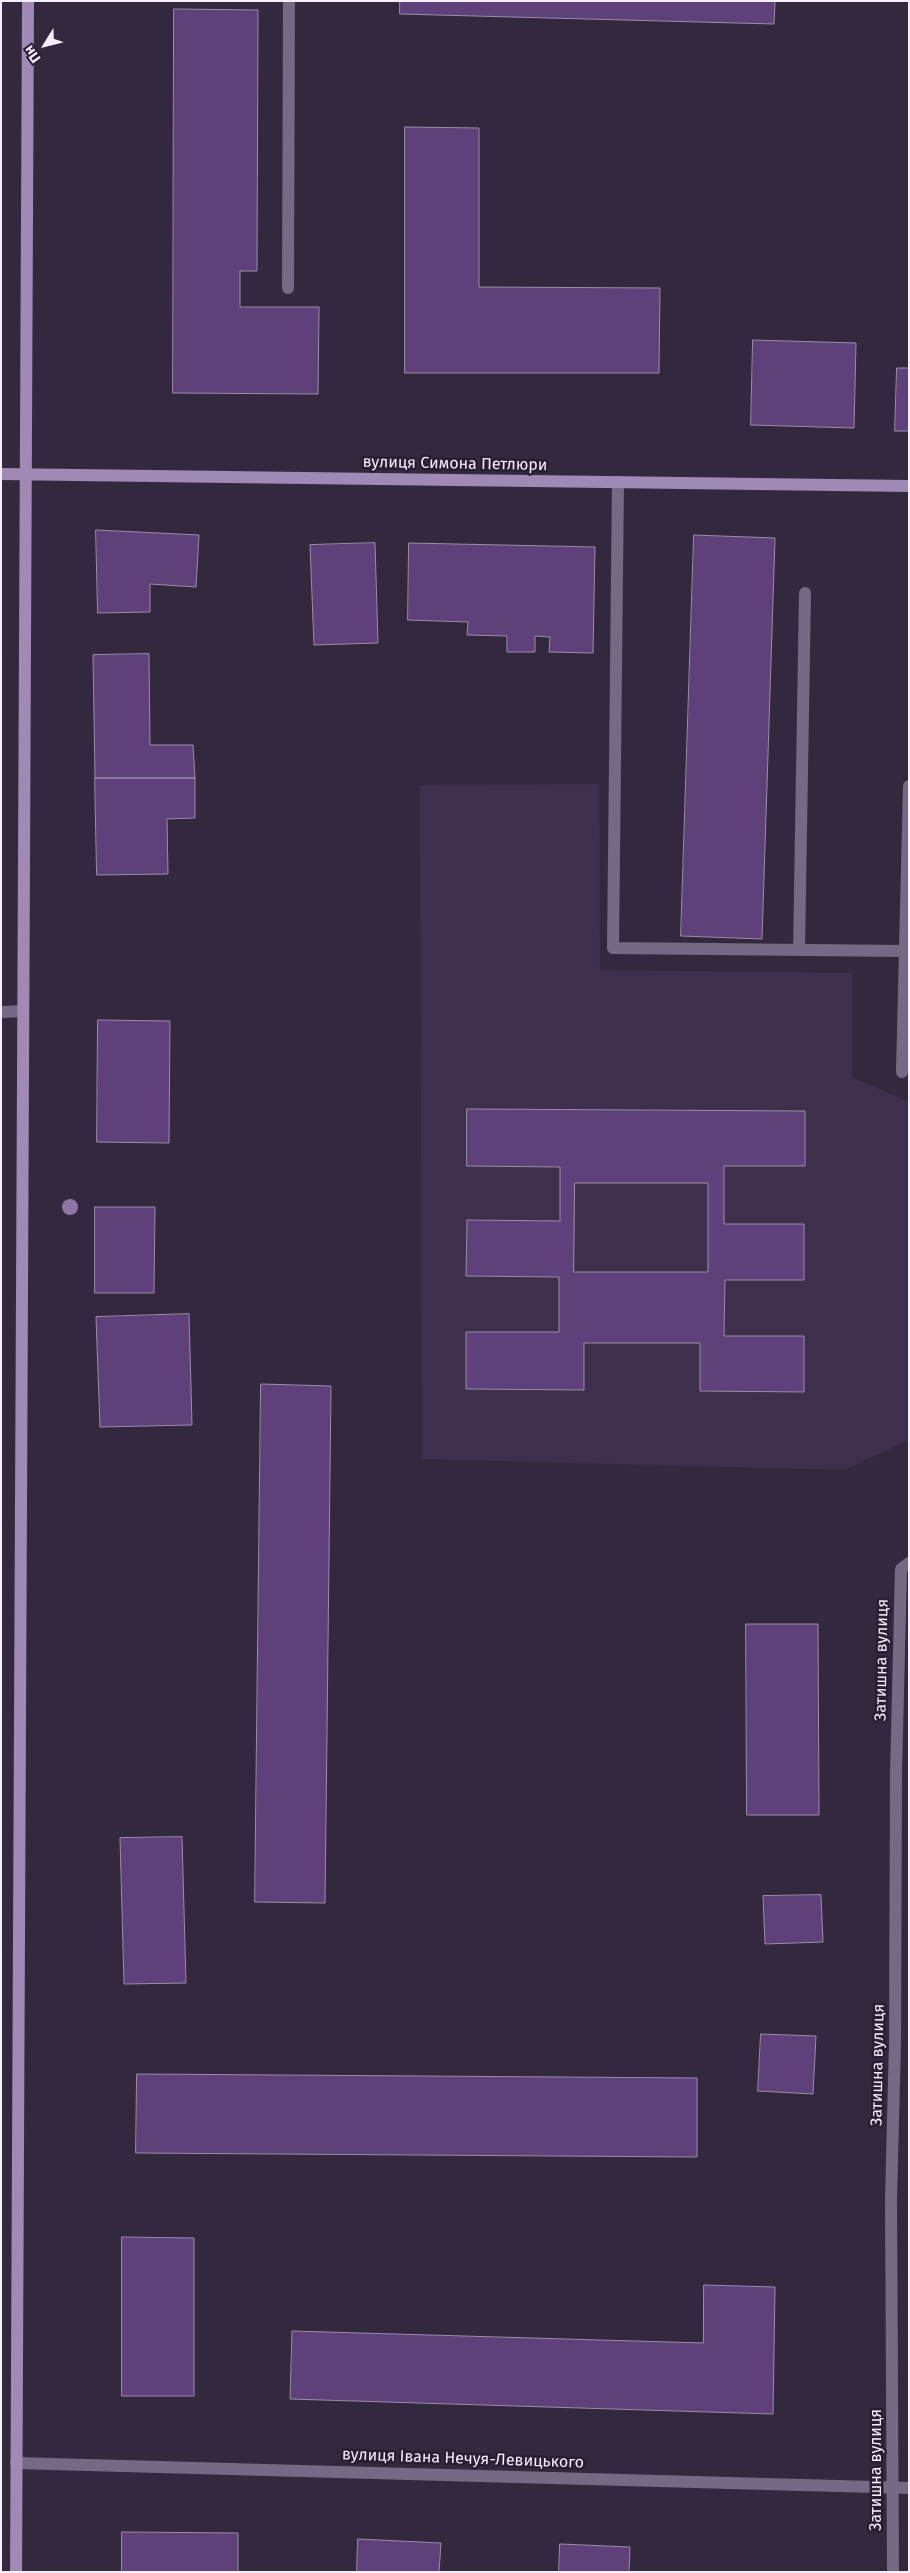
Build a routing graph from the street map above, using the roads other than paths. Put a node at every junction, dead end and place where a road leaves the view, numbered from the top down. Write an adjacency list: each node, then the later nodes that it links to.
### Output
1 (28, 1): 5 (street)
2 (289, 1): 3 (street)
3 (288, 288)
4 (1, 474): 5 (street, вулиця Симона Петлюри)
5 (26, 474): 6 (street, вулиця Симона Петлюри); 12 (street)
6 (618, 482): 7 (street, вулиця Симона Петлюри); 10 (street)
7 (909, 486)
8 (805, 593): 10 (street)
9 (909, 786): 11 (street)
10 (799, 950): 11 (street)
11 (905, 951): 14 (street)
12 (23, 1011): 13 (street); 16 (street)
13 (1, 1012)
14 (902, 1072)
15 (909, 1563): 17 (street, Затишна вулиця)
16 (16, 2463): 17 (street, вулиця Івана Нечуя-Левицького); 19 (street)
17 (894, 2488): 18 (street, вулиця Івана Нечуя-Левицького); 20 (street, Затишна вулиця)
18 (909, 2488)
19 (16, 2572)
20 (893, 2572)

